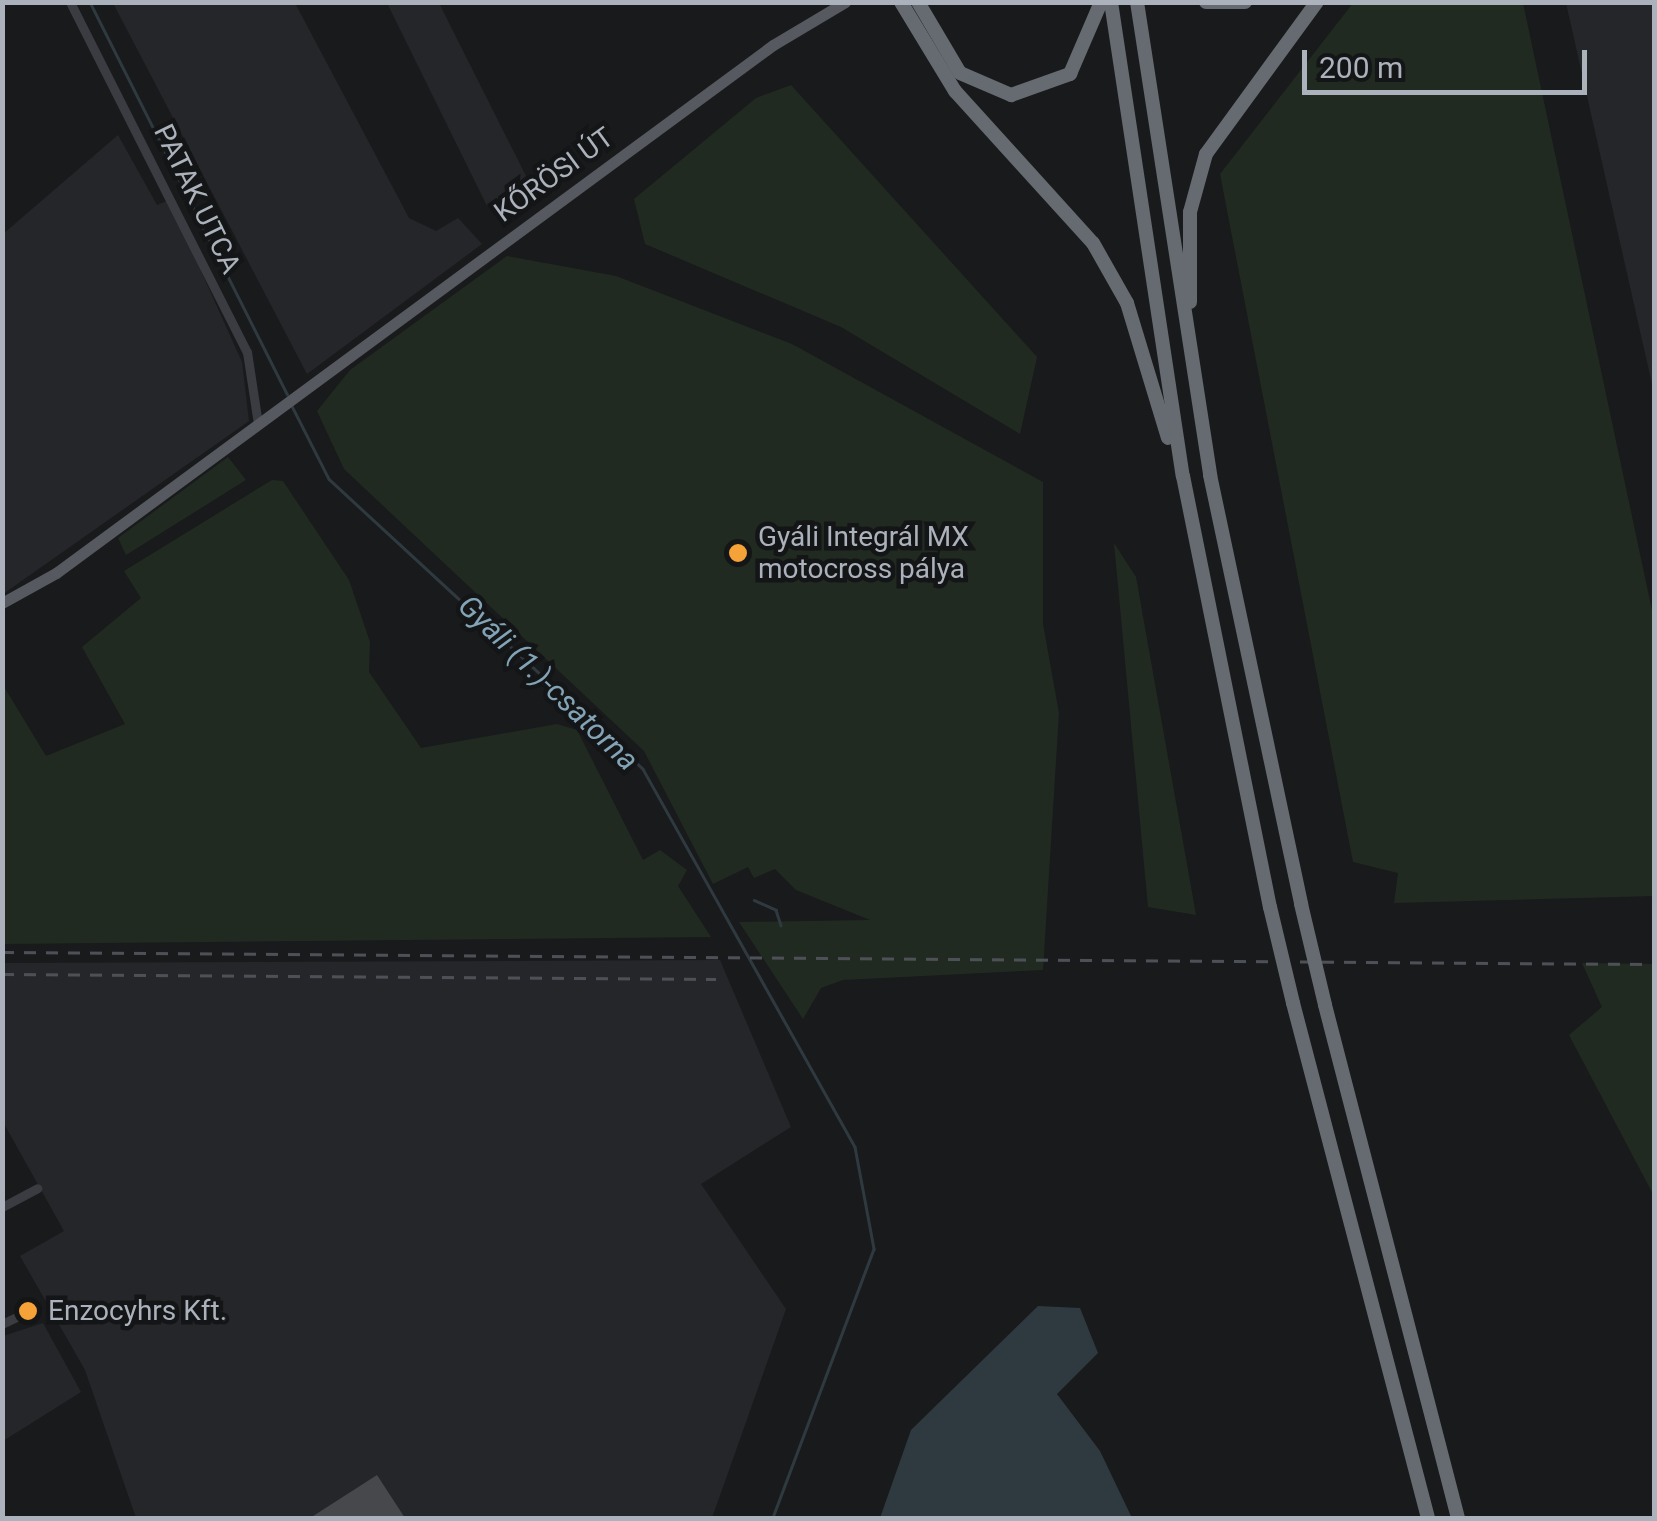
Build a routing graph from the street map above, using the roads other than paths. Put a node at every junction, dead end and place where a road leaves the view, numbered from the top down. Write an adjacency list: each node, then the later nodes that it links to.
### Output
1 (70, 2): 12 (street, PATAK UTCA)
2 (846, 2): 12 (main road, KŐRÖSI ÚT)
3 (902, 2): 13 (highway)
4 (918, 2): 5 (highway)
5 (1101, 2)
6 (1112, 2): 13 (highway)
7 (1137, 2): 11 (highway)
8 (1206, 2): 9 (highway)
9 (1246, 2)
10 (1317, 2): 11 (highway)
11 (1196, 397): 20 (highway, bridge)
12 (258, 424): 14 (main road)
13 (1183, 476): 19 (highway, bridge)
14 (2, 603)
15 (37, 1188): 16 (street)
16 (2, 1206)
17 (33, 1309): 18 (street)
18 (2, 1324)
19 (1428, 1518)
20 (1458, 1518)

